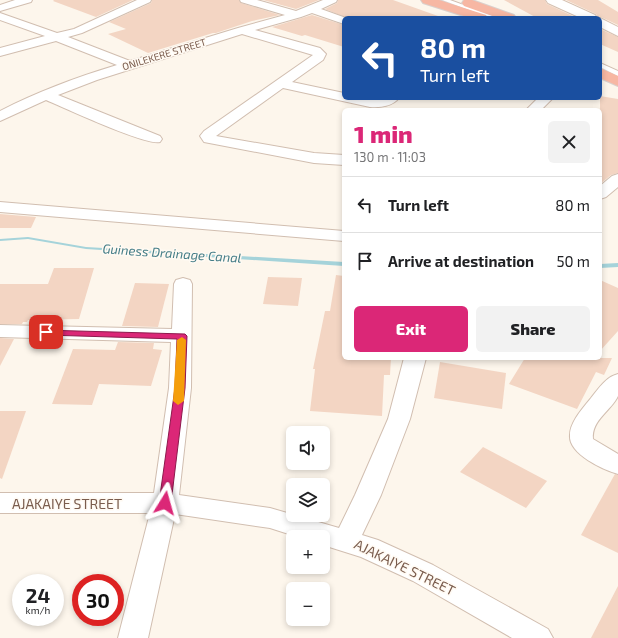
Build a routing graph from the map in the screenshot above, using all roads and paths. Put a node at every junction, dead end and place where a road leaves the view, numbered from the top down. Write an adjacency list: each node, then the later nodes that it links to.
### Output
1 (27, 0): 9 (street)
2 (146, 0): 21 (street)
3 (245, 0): 11 (street)
4 (332, 0): 10 (street, ONILEKERE STREET)
5 (427, 0): 13 (highway)
6 (445, 0): 14 (lane)
7 (460, 0): 15 (highway)
8 (552, 0): 16 (street)
9 (0, 8)
10 (312, 9): 11 (street, ONILEKERE STREET); 17 (street)
11 (297, 15): 19 (street, ONILEKERE STREET)
12 (0, 16): 21 (street)
13 (476, 16)
14 (490, 16)
15 (504, 16)
16 (587, 16)
17 (342, 20)
18 (602, 23): 20 (street)
19 (242, 30): 24 (street, ONILEKERE STREET); 30 (street)
20 (618, 32)
21 (57, 38): 22 (street); 24 (street)
22 (0, 52)
23 (602, 59): 26 (highway)
24 (128, 65): 31 (street, ONILEKERE STREET)
25 (602, 65): 28 (lane)
26 (618, 67)
27 (602, 73): 29 (highway)
28 (618, 74)
29 (618, 82)
30 (282, 84): 32 (street); 39 (street)
31 (46, 94): 37 (street, ONILEKERE STREET); 38 (street)
32 (342, 97)
33 (356, 100): 34 (street)
34 (388, 100)
35 (544, 100): 36 (street)
36 (535, 108)
37 (0, 117)
38 (155, 139)
39 (342, 160)
40 (618, 178): 41 (street)
41 (602, 192)
42 (0, 207): 43 (street)
43 (342, 236)
44 (183, 284): 46 (street)
45 (0, 331): 46 (street)
46 (182, 336): 51 (street)
47 (414, 360): 52 (street)
48 (618, 381): 49 (street)
49 (618, 465)
50 (0, 503): 51 (street, AJAKAIYE STREET)
51 (165, 503): 52 (street, AJAKAIYE STREET); 53 (street)
52 (347, 540): 54 (street, AJAKAIYE STREET)
53 (133, 638)
54 (538, 638)

